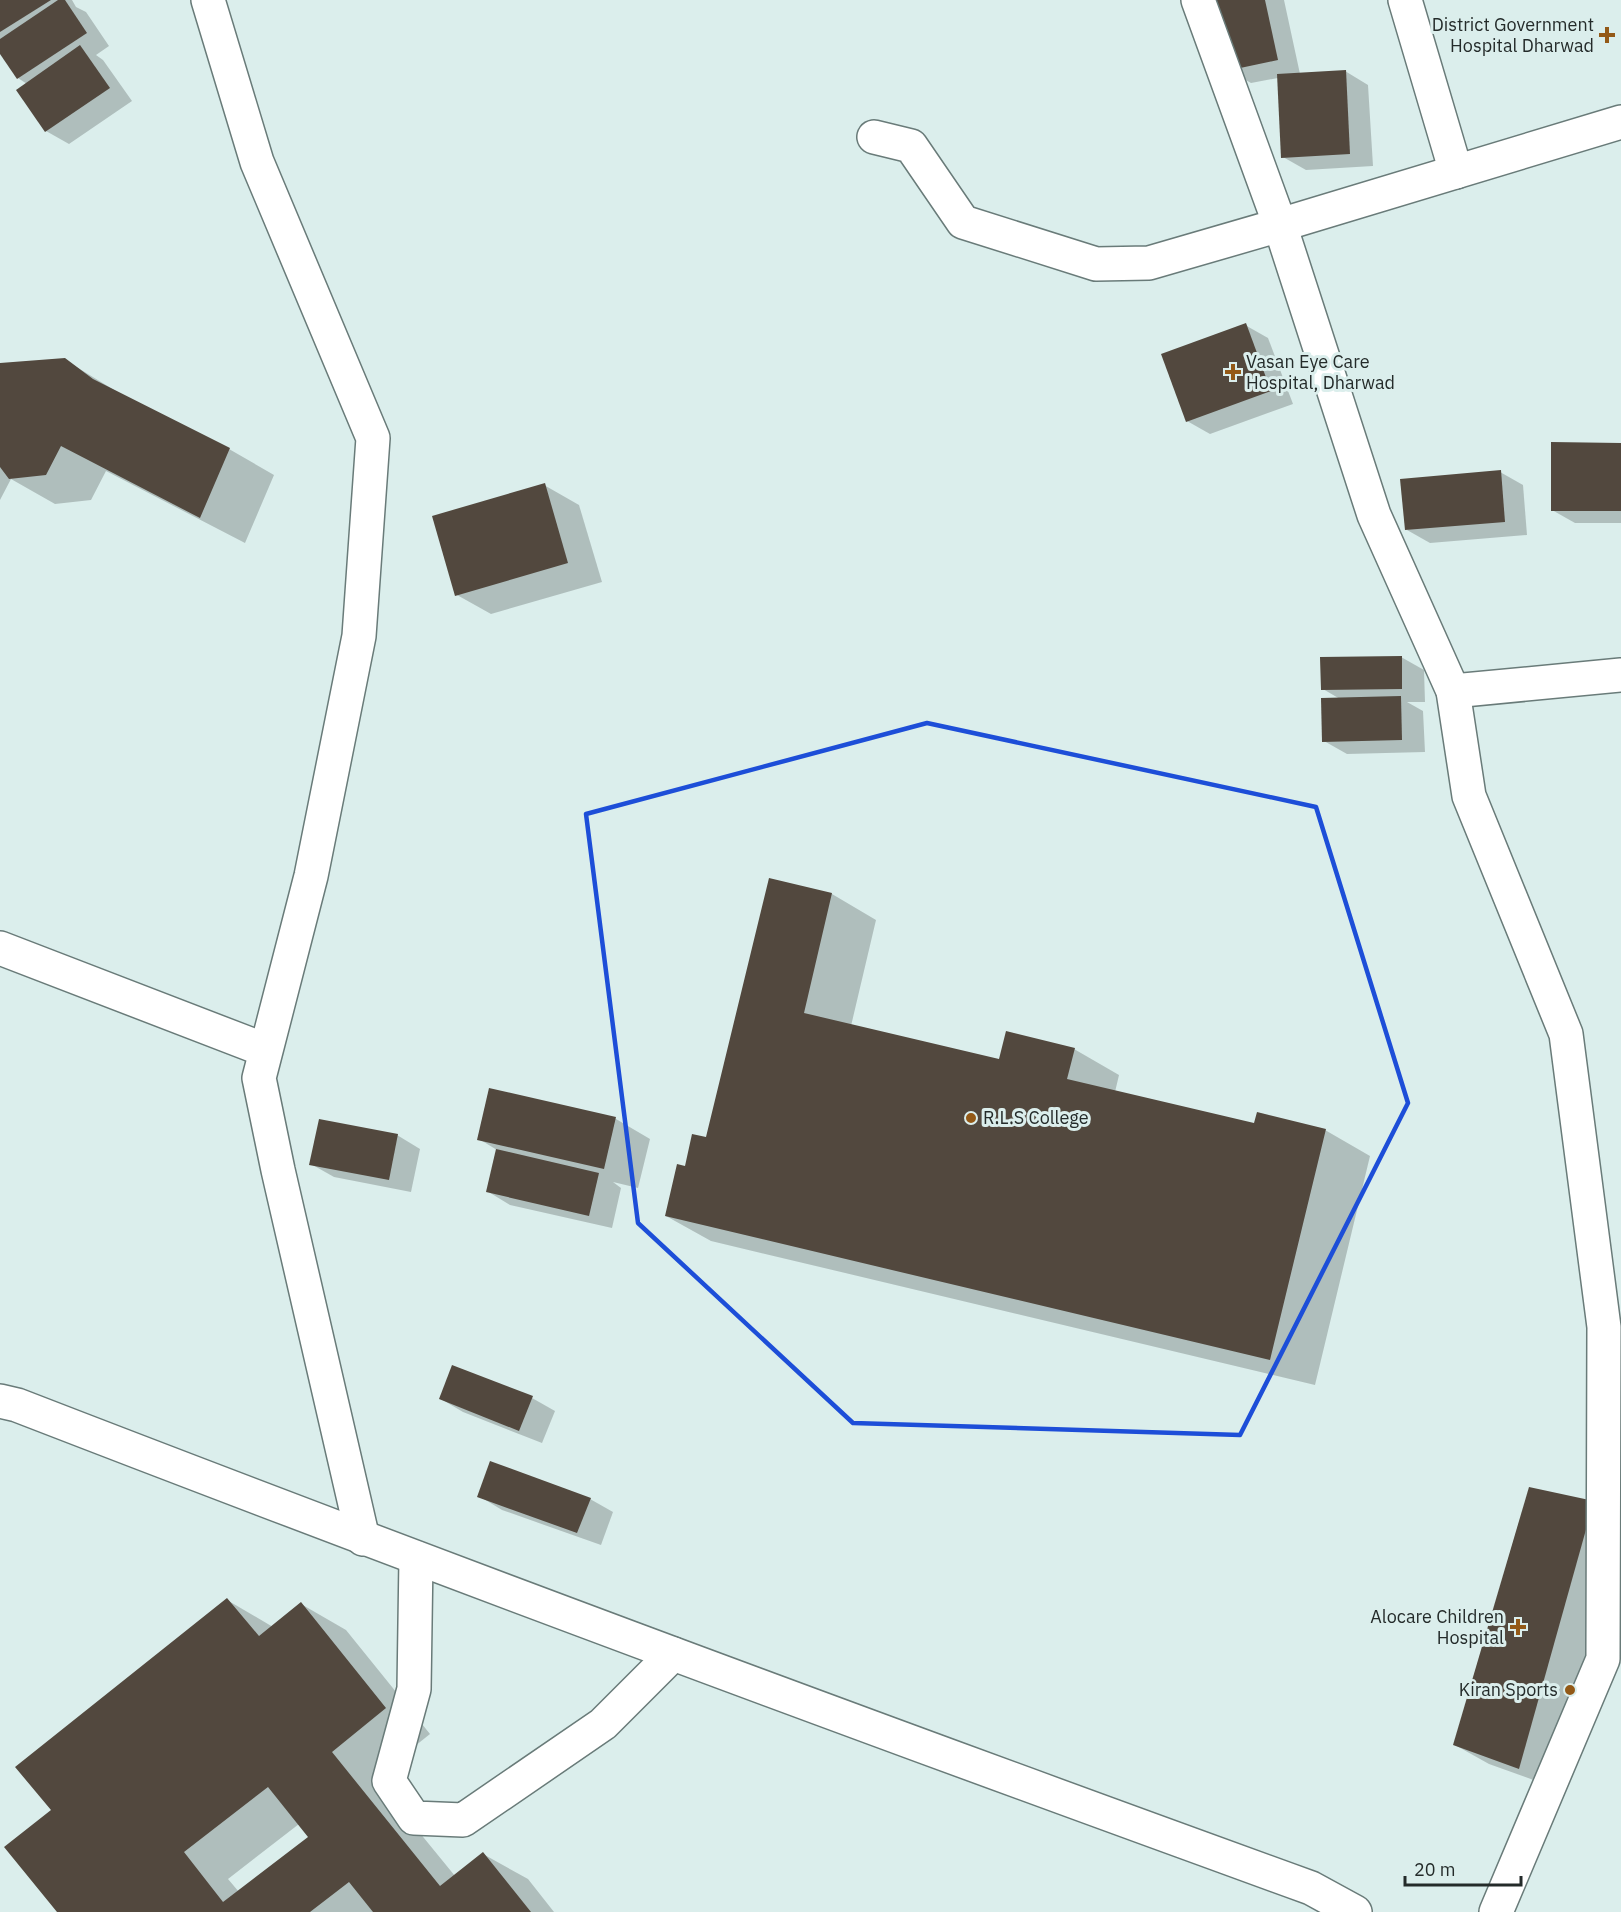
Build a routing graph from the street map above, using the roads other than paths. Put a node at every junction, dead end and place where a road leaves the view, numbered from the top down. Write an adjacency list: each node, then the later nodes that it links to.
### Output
1 (208, 0): 11 (street)
2 (1198, 0): 7 (street)
3 (1405, 0): 6 (street)
4 (1621, 122): 6 (street)
5 (874, 137): 7 (street)
6 (1456, 172): 7 (street)
7 (1280, 225): 9 (street)
8 (1621, 675): 9 (street)
9 (1454, 691): 17 (street)
10 (0, 948): 11 (street)
11 (266, 1050): 13 (street)
12 (0, 1401): 13 (street)
13 (363, 1539): 14 (street)
14 (416, 1558): 15 (street); 15 (street)
15 (673, 1654): 16 (street)
16 (1355, 1912)
17 (1496, 1912)

